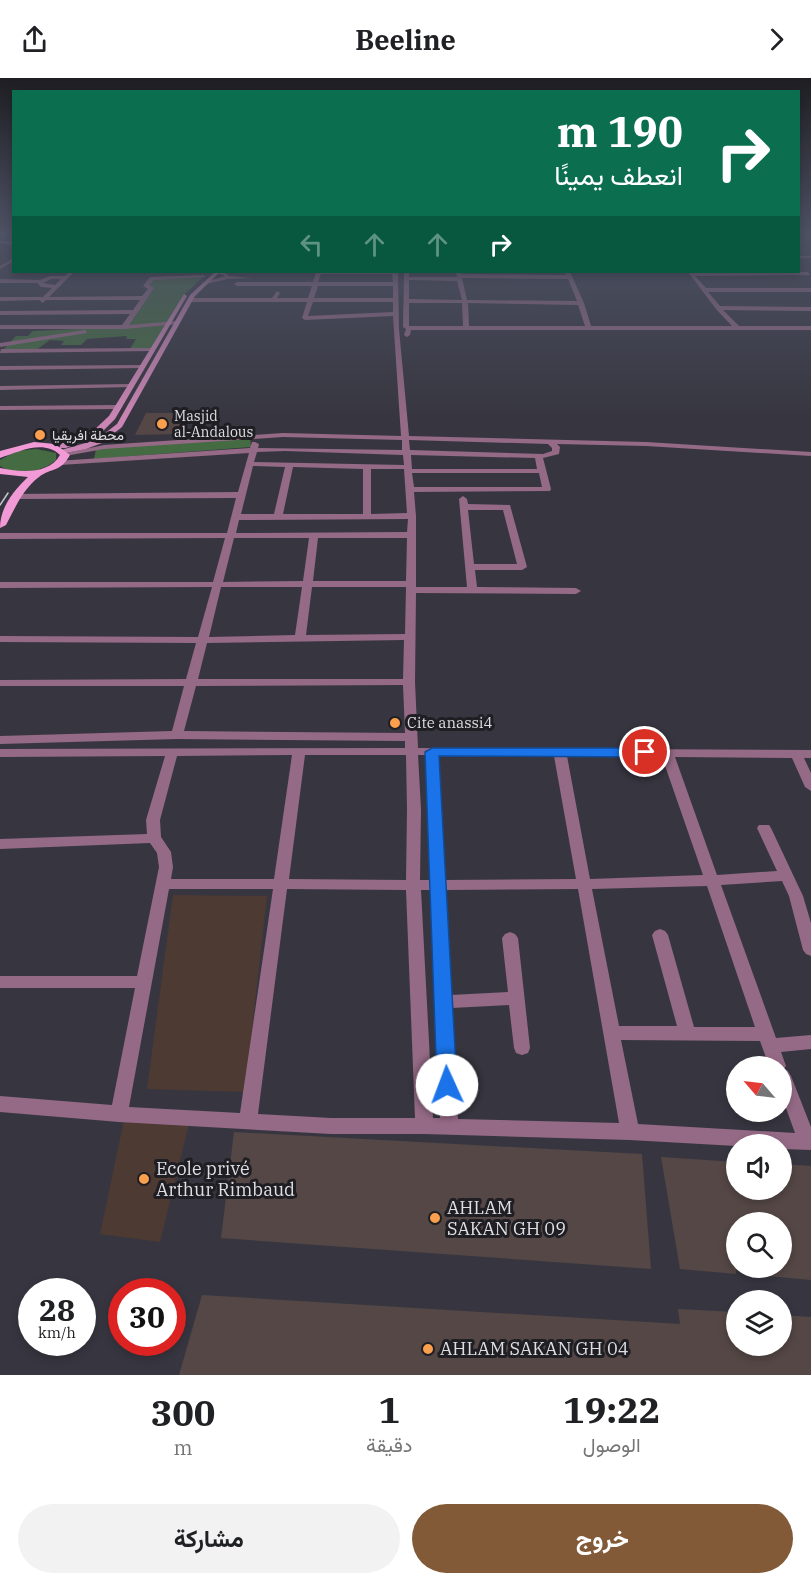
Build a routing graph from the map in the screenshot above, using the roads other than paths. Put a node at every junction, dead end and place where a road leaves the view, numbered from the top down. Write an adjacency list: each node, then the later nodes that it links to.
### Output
1 (48, 296): 18 (street)
2 (146, 296): 16 (street)
3 (185, 296): 39 (street)
4 (193, 296): 19 (street)
5 (276, 296): 20 (street)
6 (312, 296): 21 (street)
7 (345, 296): 22 (street)
8 (376, 296): 23 (street)
9 (395, 296): 24 (street)
10 (406, 296): 25 (street)
11 (463, 296): 26 (street)
12 (578, 296): 27 (street)
13 (709, 296): 29 (street)
14 (802, 296): 15 (street)
15 (736, 297)
16 (144, 298): 18 (street); 32 (street)
17 (0, 299): 18 (street)
18 (44, 300): 34 (street)
19 (190, 300): 20 (street); 38 (street)
20 (273, 300): 21 (street)
21 (311, 300): 22 (street); 37 (street)
22 (344, 300): 23 (street); 37 (street)
23 (376, 300): 24 (street); 36 (street)
24 (395, 300): 35 (street)
25 (406, 301): 26 (street); 43 (street)
26 (465, 302): 27 (street); 44 (street)
27 (581, 303): 45 (street)
28 (741, 303): 30 (street)
29 (718, 308): 30 (street); 46 (street)
30 (746, 308): 31 (street)
31 (811, 309)
32 (134, 312): 34 (street); 42 (street)
33 (0, 313): 34 (street)
34 (31, 313): 41 (street)
35 (395, 314): 36 (street); 50 (street)
36 (376, 315): 37 (street)
37 (342, 316)
38 (177, 323): 39 (street); 63 (street)
39 (166, 324): 42 (street); 51 (street)
40 (0, 327): 41 (street)
41 (15, 327): 42 (street); 48 (street)
42 (124, 327): 49 (street)
43 (409, 328): 44 (street); 50 (street)
44 (466, 328): 45 (street)
45 (589, 328): 46 (street)
46 (736, 328): 47 (street)
47 (811, 328)
48 (9, 333)
49 (1, 344)
50 (398, 344): 60 (street)
51 (150, 350): 52 (street); 53 (street)
52 (0, 351)
53 (141, 367): 54 (street); 55 (street)
54 (0, 368)
55 (129, 386): 56 (street); 57 (street)
56 (0, 388)
57 (117, 407): 58 (street); 67 (street)
58 (0, 408)
59 (258, 436): 60 (street); 63 (street); 65 (street)
60 (406, 438): 62 (street); 66 (street)
61 (0, 442): 64 (main road)
62 (551, 443): 68 (street); 70 (street)
63 (102, 445): 67 (street)
64 (20, 448): 67 (main road); 69 (main road)
65 (253, 450): 66 (street); 67 (street); 71 (street)
66 (406, 452): 70 (street); 74 (street)
67 (61, 454): 77 (main road)
68 (811, 454)
69 (0, 455)
70 (538, 456): 76 (street)
71 (249, 464): 72 (street); 80 (street)
72 (289, 465): 73 (street); 86 (street)
73 (367, 466): 74 (street); 83 (street)
74 (408, 469): 76 (street); 79 (street)
75 (0, 471): 77 (main road)
76 (542, 471): 78 (street)
77 (38, 472): 81 (main road)
78 (462, 489): 79 (street); 82 (street)
79 (410, 490): 84 (street)
80 (242, 495): 81 (street); 85 (street)
81 (17, 496): 87 (main road)
82 (464, 507): 92 (street); 92 (street)
83 (367, 516): 84 (street); 86 (street)
84 (412, 516): 88 (street)
85 (236, 517): 86 (street); 90 (street)
86 (278, 517)
87 (0, 525)
88 (412, 535): 91 (street); 96 (street)
89 (0, 536): 90 (street)
90 (231, 536): 91 (street); 94 (street)
91 (314, 537): 95 (street)
92 (470, 567): 97 (street)
93 (0, 585): 94 (street)
94 (217, 585): 95 (street); 102 (street)
95 (308, 585): 96 (street); 101 (street)
96 (410, 587): 97 (street); 99 (street)
97 (472, 590): 98 (street)
98 (576, 591)
99 (409, 637): 101 (street); 103 (street)
100 (0, 639): 102 (street)
101 (300, 639): 102 (street)
102 (202, 640): 105 (street)
103 (408, 682): 105 (street); 108 (street)
104 (0, 683): 105 (street)
105 (190, 684): 106 (street)
106 (177, 735): 107 (street); 108 (street)
107 (0, 740)
108 (410, 744): 109 (street); 110 (street); 126 (street)
109 (299, 752): 113 (street); 125 (street)
110 (432, 752): 114 (street); 127 (street)
111 (667, 752): 114 (street); 115 (street); 122 (street)
112 (0, 753): 113 (street)
113 (172, 753): 119 (street)
114 (560, 753): 123 (street)
115 (796, 753): 116 (street); 117 (street)
116 (811, 754)
117 (811, 787)
118 (764, 828): 121 (street)
119 (154, 838): 120 (street); 124 (street)
120 (0, 844)
121 (787, 876): 122 (street); 130 (street)
122 (712, 881): 123 (street); 137 (street)
123 (584, 883): 127 (street); 135 (street)
124 (163, 884): 125 (street); 132 (street)
125 (281, 884): 126 (street); 144 (street)
126 (413, 884): 127 (street); 145 (street)
127 (438, 884): 134 (street)
128 (660, 935): 136 (street)
129 (510, 938): 133 (street)
130 (811, 950)
131 (0, 982): 132 (street)
132 (144, 982): 143 (street)
133 (516, 998): 134 (street); 139 (street)
134 (443, 1002): 146 (street)
135 (612, 1033): 136 (street); 147 (street)
136 (687, 1033): 137 (street)
137 (767, 1040): 138 (street); 140 (street)
138 (811, 1042)
139 (522, 1048)
140 (773, 1056)
141 (792, 1100): 148 (street)
142 (0, 1104): 143 (street)
143 (119, 1114): 144 (street)
144 (248, 1122): 145 (street)
145 (424, 1126): 146 (street)
146 (449, 1127): 147 (street)
147 (630, 1132): 148 (street)
148 (810, 1142)

